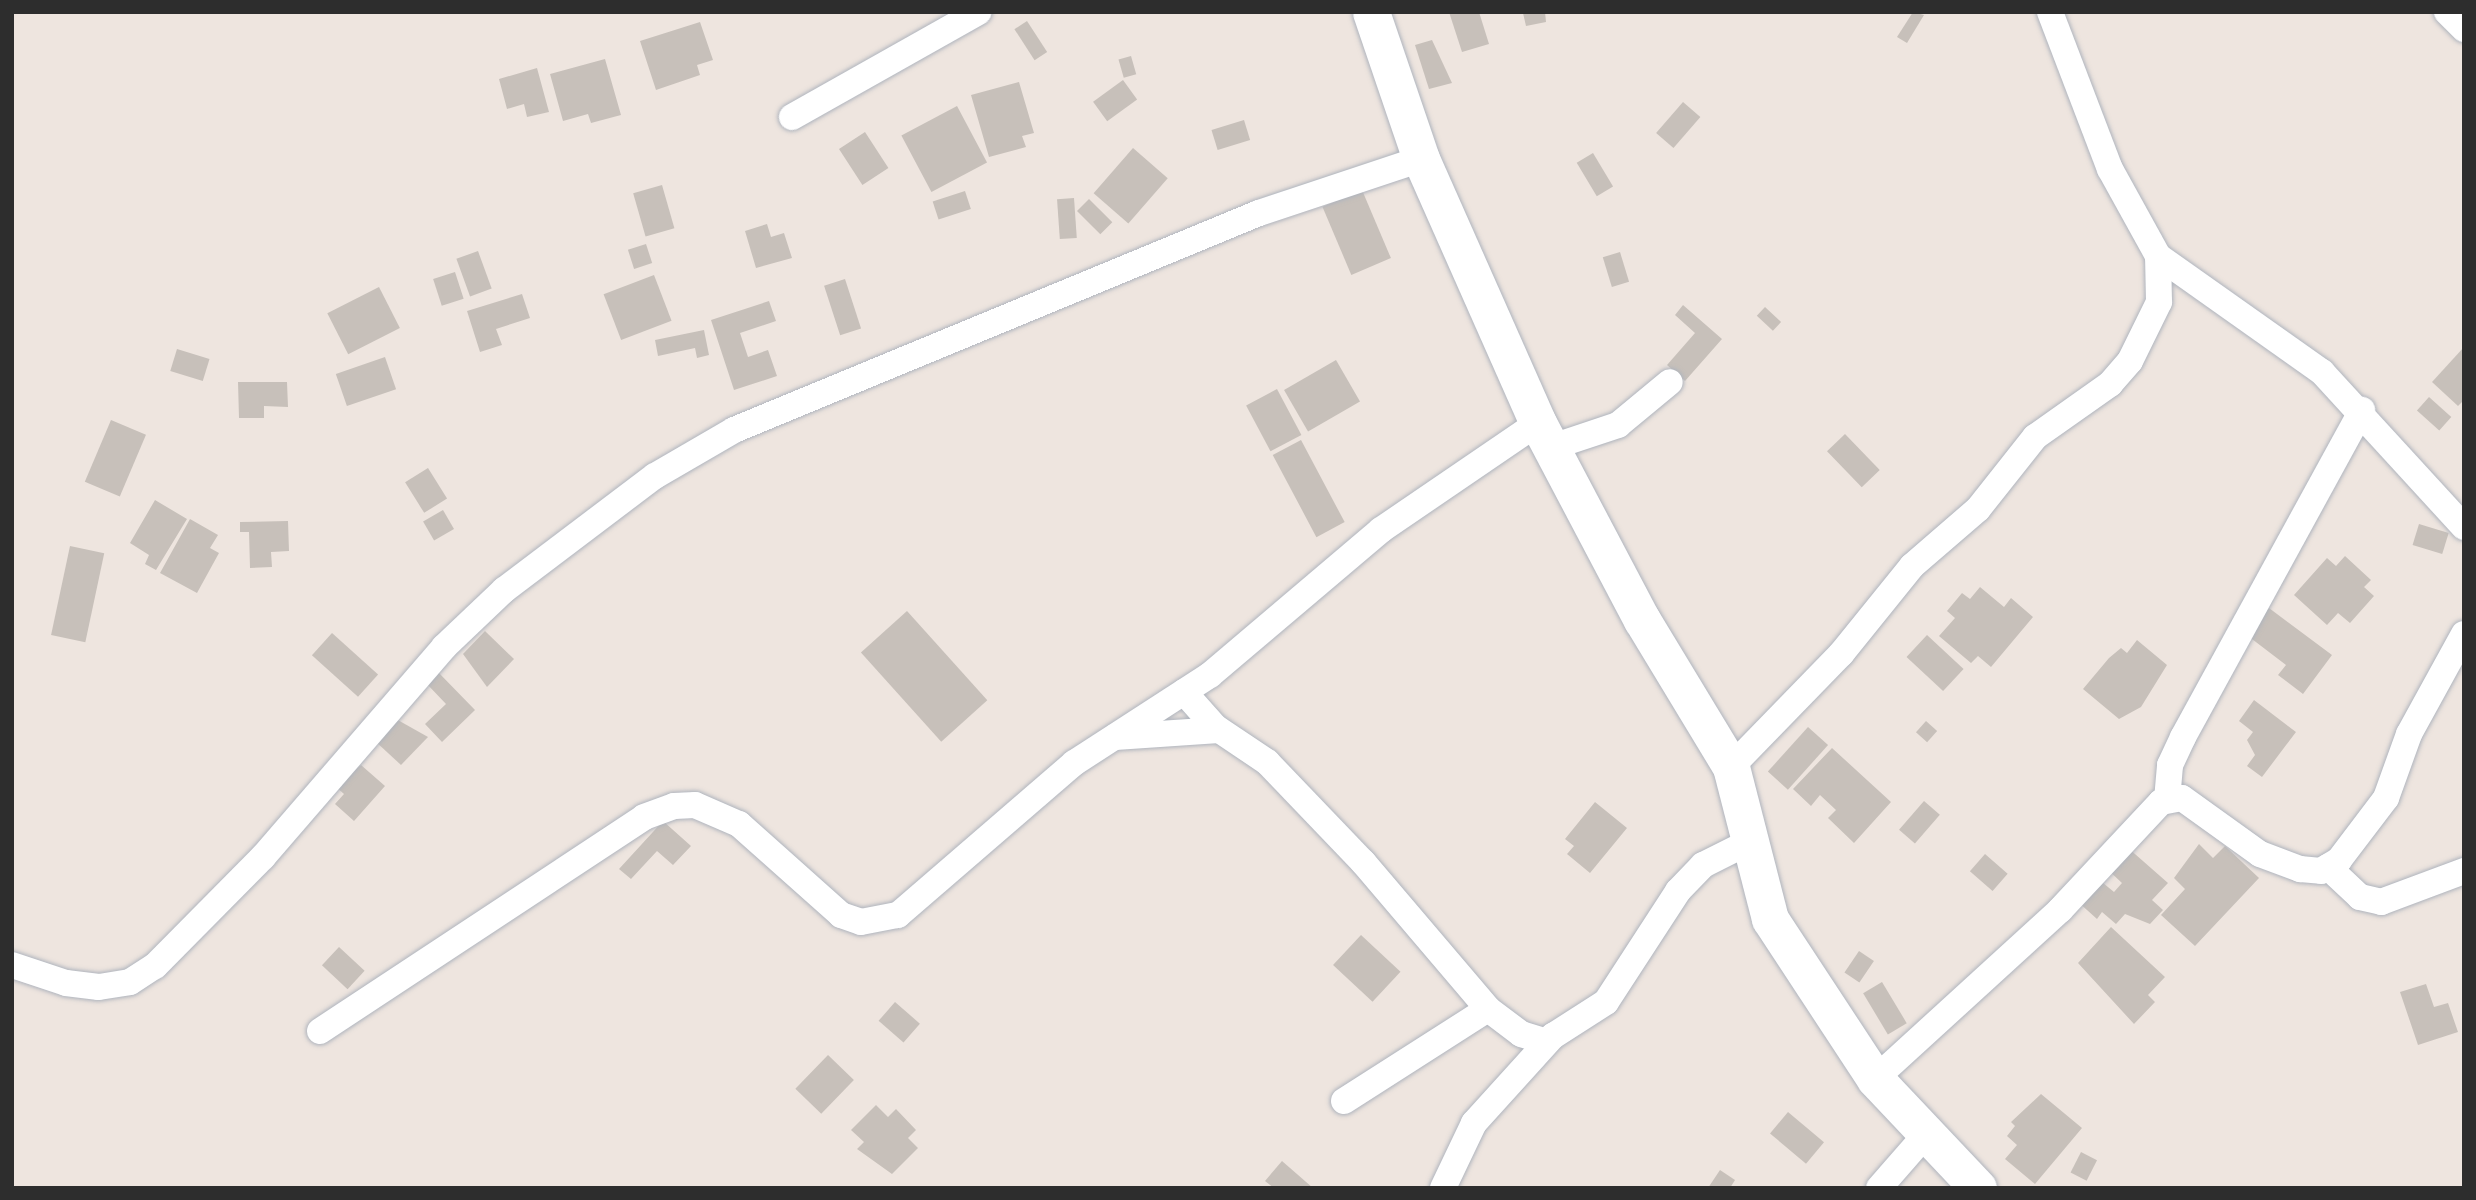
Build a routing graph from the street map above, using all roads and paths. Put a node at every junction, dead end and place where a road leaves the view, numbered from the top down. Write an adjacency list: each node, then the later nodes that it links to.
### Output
1 (978, 12): 6 (street)
2 (1371, 12): 7 (street)
3 (2050, 12): 8 (street)
4 (2447, 12): 5 (street)
5 (2464, 29)
6 (792, 117)
7 (1421, 159): 11 (street); 22 (street)
8 (2158, 256): 10 (street); 17 (street)
9 (1670, 382): 11 (street)
10 (2362, 410): 12 (street); 18 (street)
11 (1545, 435): 14 (street); 17 (street)
12 (2464, 527)
13 (2464, 634): 20 (street)
14 (1184, 692): 15 (street); 16 (street)
15 (1219, 730): 16 (street); 23 (street)
16 (1115, 737): 24 (street)
17 (1731, 766): 19 (street)
18 (2167, 800): 20 (street); 26 (street)
19 (1751, 841): 25 (street); 26 (street)
20 (2328, 867): 21 (street)
21 (2464, 871)
22 (12, 965)
23 (1488, 1009): 25 (street); 27 (street)
24 (320, 1031)
25 (1547, 1042): 29 (street)
26 (1875, 1079): 28 (street)
27 (1344, 1101)
28 (1927, 1133): 30 (street); 31 (street)
29 (1443, 1188)
30 (1879, 1188)
31 (1978, 1188)

